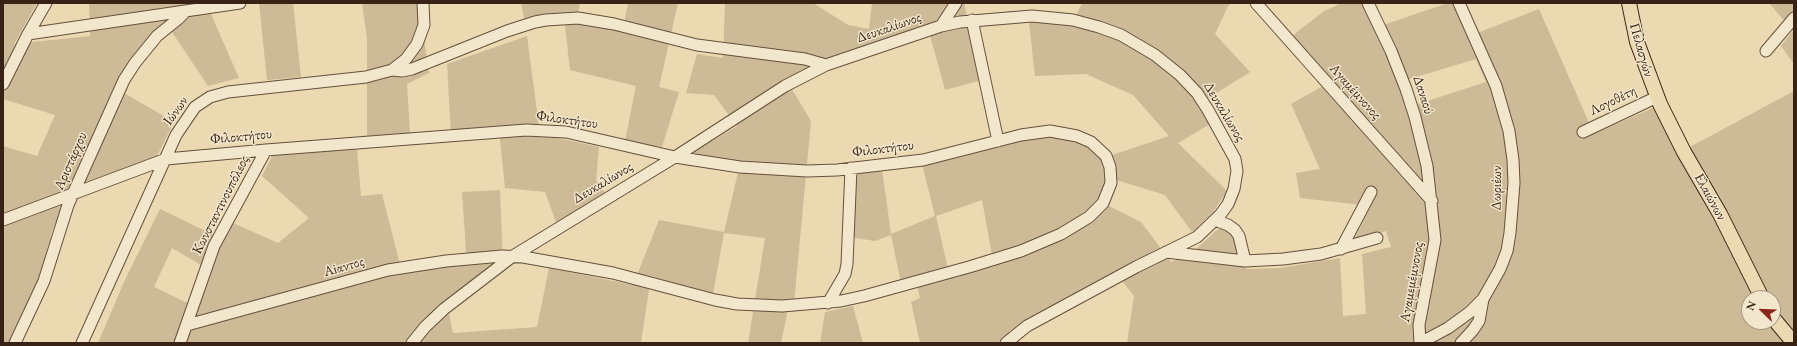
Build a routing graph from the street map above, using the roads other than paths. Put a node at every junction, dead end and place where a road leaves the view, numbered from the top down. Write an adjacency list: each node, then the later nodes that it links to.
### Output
1 (46, 3): 13 (street)
2 (240, 3): 9 (street)
3 (423, 3): 16 (street, Ιώνων)
4 (956, 3): 12 (street)
5 (1256, 3): 27 (street, Αγαμέμνονος)
6 (1368, 3): 27 (street, Δαναού)
7 (1459, 3): 36 (street, Δωριέων)
8 (1629, 3): 18 (main road, Πελασγών)
9 (186, 11): 13 (street); 26 (street, Αριστάρχου)
10 (1794, 18): 14 (street)
11 (972, 20): 12 (street, Δευκαλίωνος); 20 (street); 29 (street, Δευκαλίωνος)
12 (941, 26): 15 (street, Δευκαλίωνος)
13 (28, 34): 17 (street)
14 (1766, 51)
15 (826, 65): 16 (street); 22 (street, Δευκαλίωνος)
16 (392, 70): 23 (street, Ιώνων)
17 (3, 84)
18 (1657, 97): 19 (street, Λογοθέτη); 35 (main road, Ελαιώνων)
19 (1583, 132)
20 (998, 141): 24 (street, Φιλοκτήτου); 37 (street, Φιλοκτήτου)
21 (266, 150): 22 (street, Φιλοκτήτου); 23 (street, Φιλοκτήτου); 38 (street, Κωνσταντινουπόλεος)
22 (675, 157): 24 (street, Φιλοκτήτου); 33 (street, Δευκαλίωνος)
23 (166, 159): 26 (street, Φιλοκτήτου); 42 (street, Ιώνων)
24 (851, 168): 37 (street)
25 (1371, 192): 31 (street)
26 (73, 193): 28 (street, Φιλοκτήτου); 41 (street, Αριστάρχου)
27 (1432, 201): 46 (street, Αγαμεμέμνονος)
28 (3, 220)
29 (1215, 220): 32 (street, Δευκαλίωνος); 34 (street)
30 (1377, 238): 31 (street)
31 (1341, 249): 34 (street)
32 (1166, 252): 34 (street); 45 (street, Δευκαλίωνος)
33 (513, 256): 37 (street, Φιλοκτήτου); 38 (street, Aiαντος); 44 (street, Δευκαλίωνος)
34 (1245, 261)
35 (1758, 290)
36 (1483, 299): 46 (street, Δωριέων); 47 (street)
37 (828, 303)
38 (187, 325): 43 (street, Κωνσταντινουπόλεος)
39 (1781, 326): 40 (main road)
40 (1791, 335)
41 (15, 343)
42 (82, 343)
43 (180, 343)
44 (412, 343)
45 (1006, 343)
46 (1420, 343)
47 (1461, 343)

